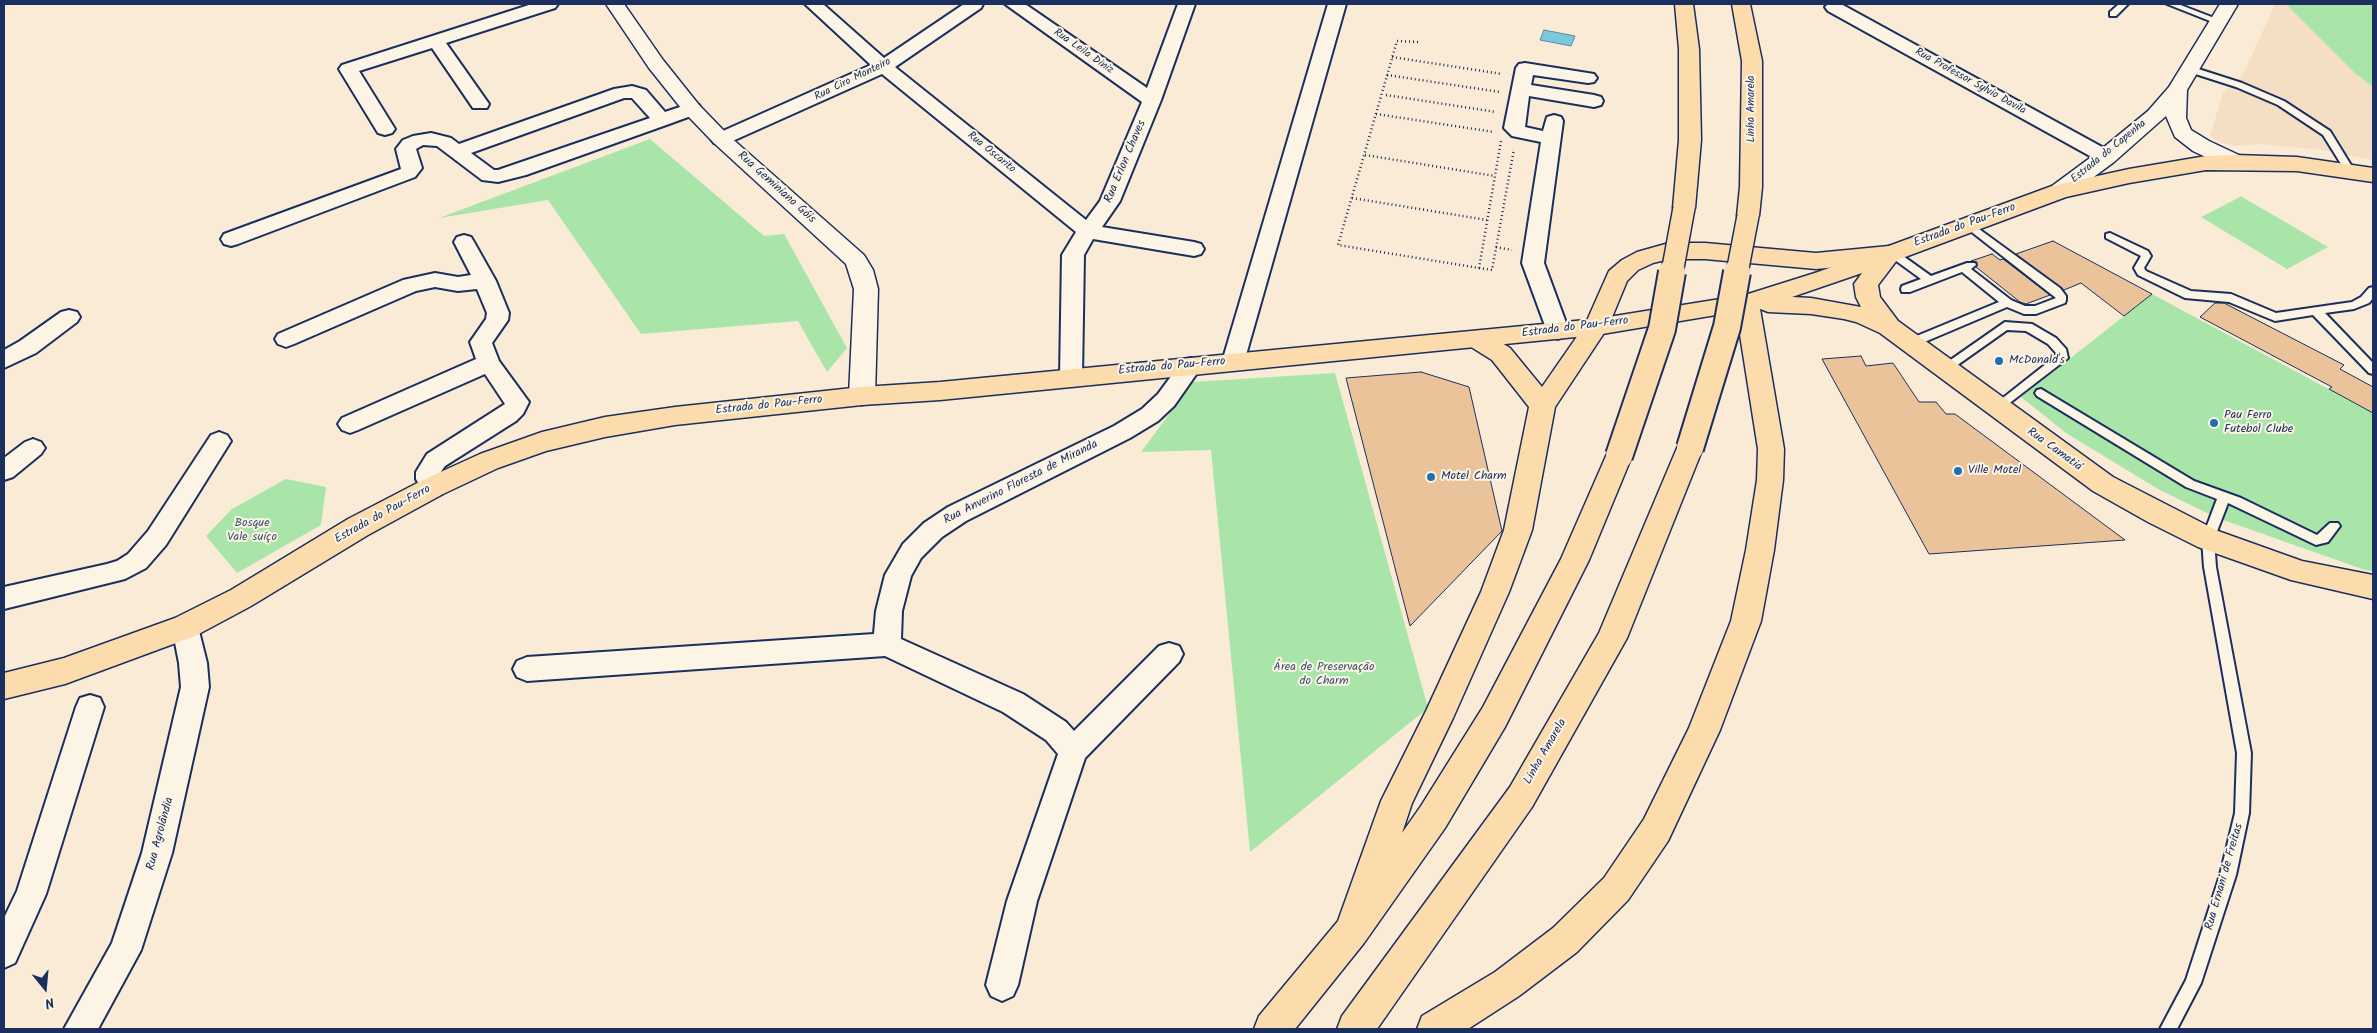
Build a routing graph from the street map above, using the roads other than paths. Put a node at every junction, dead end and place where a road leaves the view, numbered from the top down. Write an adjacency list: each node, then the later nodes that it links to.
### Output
1 (549, 4): 16 (street)
2 (614, 4): 25 (street, Rua Geminiano Góis)
3 (814, 4): 17 (street, Rua Oscarito)
4 (975, 4): 17 (street, Rua Ciro Monteiro)
5 (1014, 4): 22 (street, Rua Leila Diniz)
6 (1187, 4): 22 (street, Rua Erlon Chaves)
7 (1337, 4): 57 (street)
8 (1684, 4): 84 (main road, bridge)
9 (1741, 4): 89 (main road, Linha Amarela, bridge)
10 (2124, 4): 14 (lane)
11 (2171, 4): 15 (lane)
12 (2229, 4): 15 (street, Estrada do Capenha)
13 (1834, 6): 30 (street, Rua Professor Sylvio Davila)
14 (2113, 14)
15 (2218, 21): 18 (street, Estrada do Capenha)
16 (436, 41): 24 (street); 27 (street)
17 (884, 66): 28 (street, Rua Ciro Monteiro); 36 (street, Rua Oscarito)
18 (2189, 69): 20 (street, Estrada do Capenha); 32 (lane)
19 (1588, 78): 21 (street)
20 (2177, 90): 30 (street, Estrada do Capenha); 31 (street, Estrada do Capenha)
21 (1517, 93): 23 (street); 52 (street)
22 (1152, 100): 36 (street, Rua Erlon Chaves)
23 (1594, 101)
24 (480, 104)
25 (692, 109): 26 (street); 28 (street, Rua Geminiano Góis)
26 (662, 120): 29 (street); 29 (street)
27 (385, 129)
28 (721, 139): 64 (street, Rua Geminiano Góis)
29 (458, 151): 38 (street)
30 (2106, 158): 34 (street, Estrada do Capenha)
31 (2235, 162): 32 (main road, Estrada do Pau-Ferro); 34 (main road, Estrada do Pau-Ferro)
32 (2348, 170): 33 (main road, Estrada do Pau-Ferro)
33 (2373, 175)
34 (2060, 190): 35 (main road, Estrada do Pau-Ferro)
35 (1968, 224): 41 (main road, Estrada do Pau-Ferro); 46 (lane)
36 (1087, 231): 40 (street, Rua Oscarito); 62 (street, Rua Erlon Chaves)
37 (2110, 236): 48 (lane)
38 (231, 239)
39 (464, 242): 42 (street)
40 (1194, 249)
41 (1891, 253): 43 (lane); 47 (main road, Estrada do Pau-Ferro); 50 (main road); 51 (main road)
42 (485, 280): 53 (street); 58 (street)
43 (1929, 280): 44 (lane); 46 (lane)
44 (1906, 289)
45 (2373, 291): 48 (lane)
46 (2004, 297): 55 (lane)
47 (1747, 303): 50 (main road, Estrada do Pau-Ferro); 51 (main road, Rua Camatiá); 90 (main road)
48 (2316, 311): 61 (lane)
49 (69, 317): 56 (street)
50 (1596, 327): 52 (main road, Estrada do Pau-Ferro); 65 (main road)
51 (1889, 327): 55 (main road, Rua Camatiá)
52 (1558, 330): 54 (main road, Estrada do Pau-Ferro)
53 (286, 339)
54 (1477, 339): 57 (main road, Estrada do Pau-Ferro); 65 (main road)
55 (1911, 342): 60 (main road, Rua Camatiá)
56 (4, 360)
57 (1233, 362): 59 (main road, Estrada do Pau-Ferro)
58 (489, 363): 67 (street); 71 (street)
59 (1191, 366): 62 (main road, Estrada do Pau-Ferro); 78 (street, Rua Anverino Floresta de Miranda)
60 (1945, 368): 66 (main road, Rua Camatiá); 66 (lane)
61 (2373, 370)
62 (1072, 377): 64 (main road, Estrada do Pau-Ferro)
63 (2041, 393): 72 (lane)
64 (862, 396): 71 (main road, Estrada do Pau-Ferro)
65 (1542, 406): 84 (main road)
66 (1998, 408): 74 (main road, Rua Camatiá)
67 (350, 424)
68 (219, 442): 76 (street)
69 (33, 448): 70 (street)
70 (4, 471)
71 (433, 487): 77 (main road, Estrada do Pau-Ferro)
72 (2224, 497): 73 (lane); 74 (lane)
73 (2334, 526)
74 (2208, 538): 75 (main road, Rua Camatiá); 91 (lane, Rua Ernani de Freitas)
75 (2373, 587)
76 (4, 598)
77 (185, 627): 81 (main road, Estrada do Pau-Ferro); 87 (street, Rua Agrolândia)
78 (887, 646): 80 (street); 83 (street)
79 (1169, 654): 83 (street)
80 (527, 669)
81 (4, 686)
82 (90, 707): 85 (street)
83 (1073, 751): 86 (street)
84 (1352, 931): 88 (main road)
85 (4, 952)
86 (1002, 985)
87 (80, 1029)
88 (1272, 1029)
89 (1355, 1029)
90 (1435, 1029)
91 (2168, 1029)

